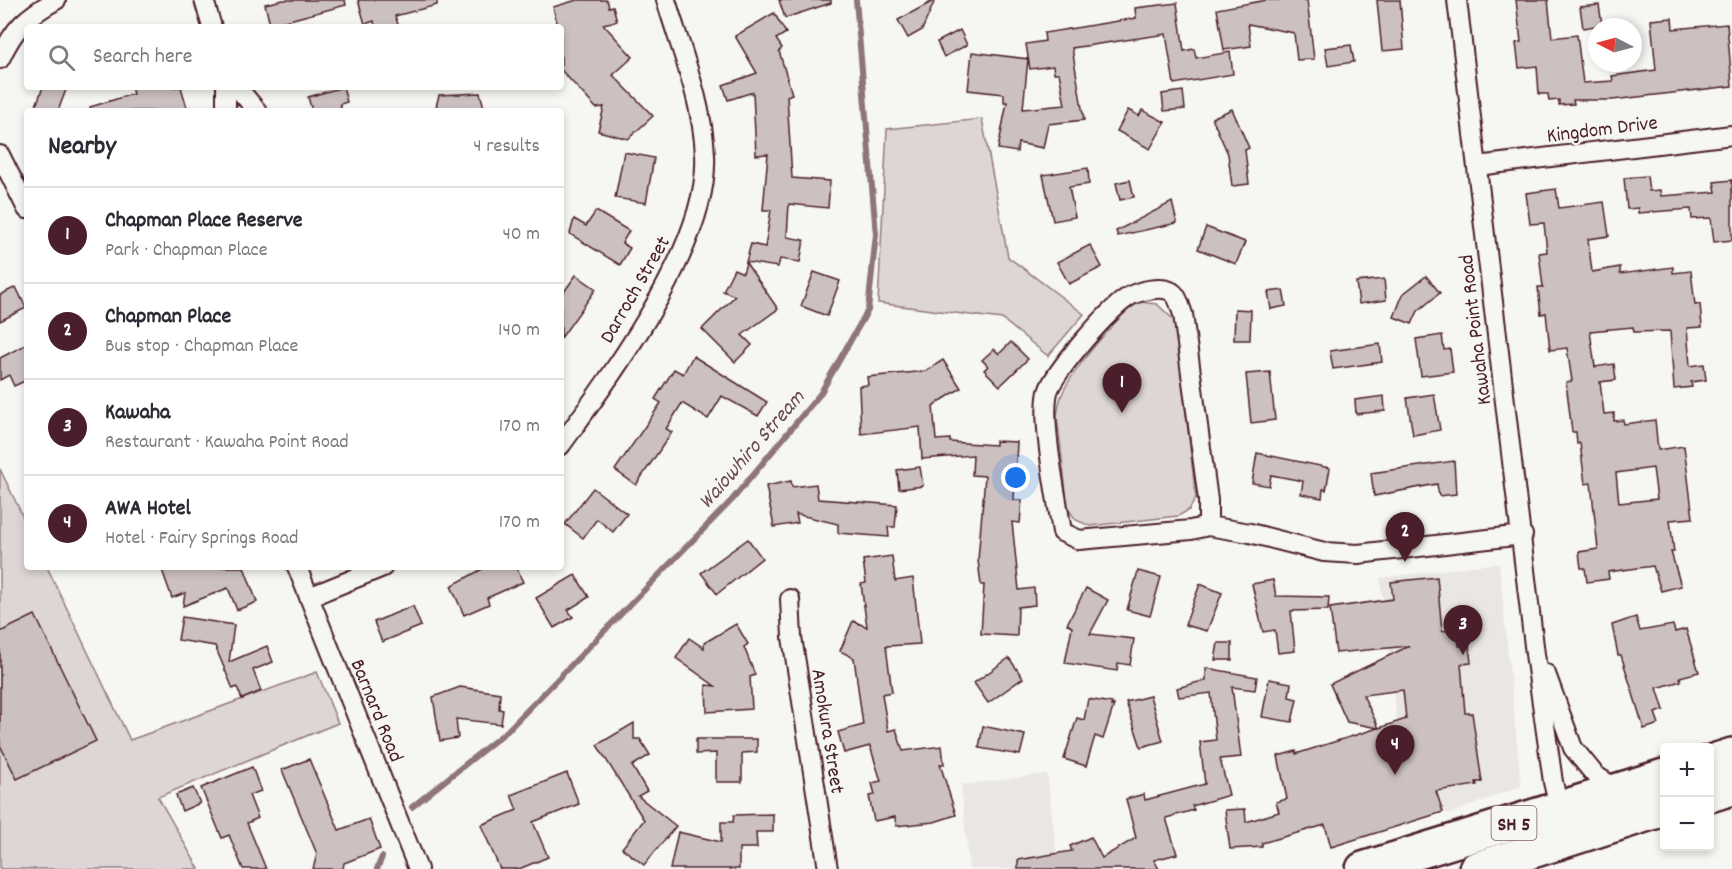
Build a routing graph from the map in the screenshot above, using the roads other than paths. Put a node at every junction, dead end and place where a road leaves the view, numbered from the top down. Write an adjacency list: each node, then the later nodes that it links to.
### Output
1 (56, 0): 6 (street)
2 (204, 0): 5 (street)
3 (666, 0): 15 (street, Darroch Street)
4 (1457, 0): 13 (street, Kawaha Point Road)
5 (211, 24)
6 (0, 59)
7 (226, 90): 9 (street)
8 (240, 90): 10 (street)
9 (226, 108)
10 (254, 108)
11 (1732, 135): 13 (street, Kingdom Drive)
12 (0, 155): 14 (street)
13 (1477, 166): 17 (street, Kawaha Point Road)
14 (24, 203)
15 (564, 442)
16 (1208, 526): 16 (street); 17 (street)
17 (1522, 535): 22 (street, Kawaha Point Road)
18 (298, 570): 20 (street, Barnard Road)
19 (376, 570): 20 (street)
20 (309, 597): 32 (street, Barnard Road)
21 (790, 600): 33 (street, Amokura Street)
22 (1535, 654): 27 (street, Kawaha Point Road); 29 (street, Kawaha Point Road)
23 (1732, 755): 24 (highway)
24 (1714, 761)
25 (1660, 777): 27 (highway, SH 5)
26 (1732, 788): 28 (highway)
27 (1618, 790): 29 (highway, SH 5)
28 (1714, 794)
29 (1558, 808): 31 (street, Kawaha Point Road); 34 (highway, SH 5)
30 (1660, 810): 31 (highway, SH 5)
31 (1567, 840): 35 (highway, SH 5)
32 (418, 869)
33 (828, 869)
34 (1363, 869)
35 (1476, 869)

